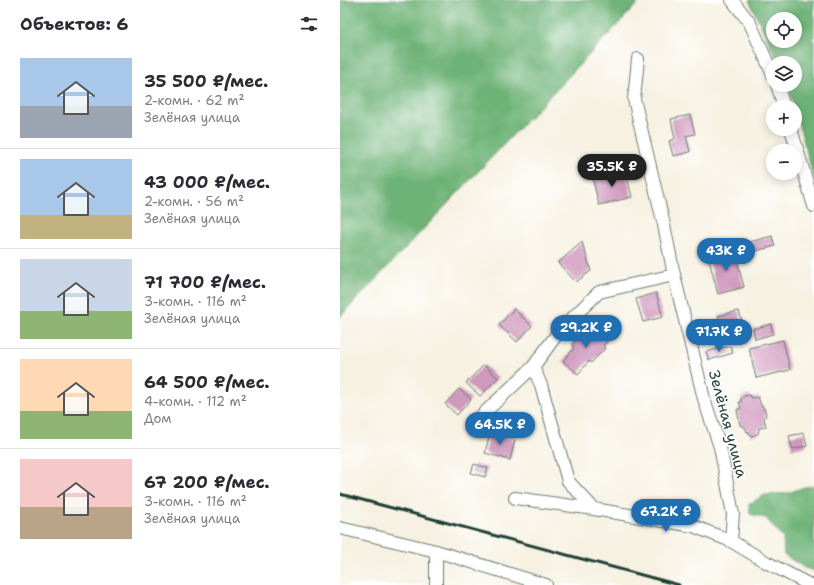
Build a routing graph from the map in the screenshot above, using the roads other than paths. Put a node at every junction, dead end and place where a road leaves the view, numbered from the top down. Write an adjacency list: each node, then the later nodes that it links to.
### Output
1 (732, 0): 3 (street)
2 (638, 59): 6 (street, Зелёная улица)
3 (766, 59)
4 (793, 136): 5 (street)
5 (814, 206)
6 (674, 275): 7 (street); 12 (street, Зелёная улица)
7 (533, 367): 8 (street); 10 (street)
8 (482, 415)
9 (515, 498): 10 (street)
10 (594, 509): 12 (street)
11 (340, 528): 13 (street)
12 (731, 541): 16 (street)
13 (436, 551): 14 (street); 15 (street)
14 (436, 585)
15 (546, 585)
16 (810, 585)

